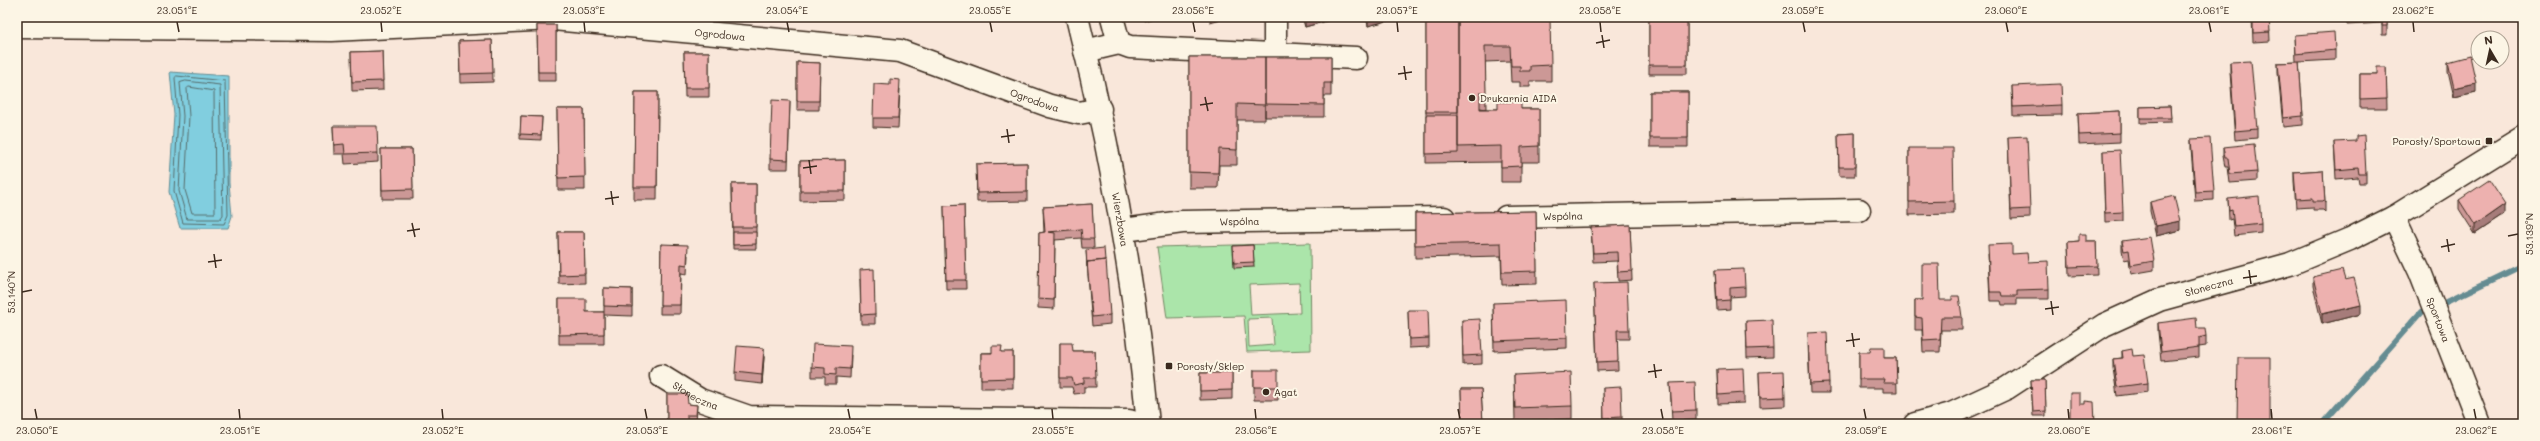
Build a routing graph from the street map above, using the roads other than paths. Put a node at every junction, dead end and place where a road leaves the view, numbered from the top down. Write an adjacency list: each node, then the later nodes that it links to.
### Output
1 (1077, 17): 6 (street, Wierzbowa)
2 (1112, 17): 5 (street)
3 (1275, 17): 7 (street)
4 (17, 27): 9 (street, Ogrodowa)
5 (1119, 43): 6 (street); 7 (street)
6 (1085, 51): 9 (street, Wierzbowa)
7 (1274, 52): 8 (street)
8 (1356, 58)
9 (1100, 109): 13 (street, Wierzbowa)
10 (2523, 137): 12 (street, Słoneczna)
11 (1859, 210): 13 (street, Wspólna)
12 (2394, 217): 17 (street, Słoneczna); 18 (street, Sportowa)
13 (1124, 230): 16 (street, Wierzbowa)
14 (661, 376): 15 (street, Słoneczna)
15 (1139, 424)
16 (1148, 424)
17 (1915, 424)
18 (2479, 424)

